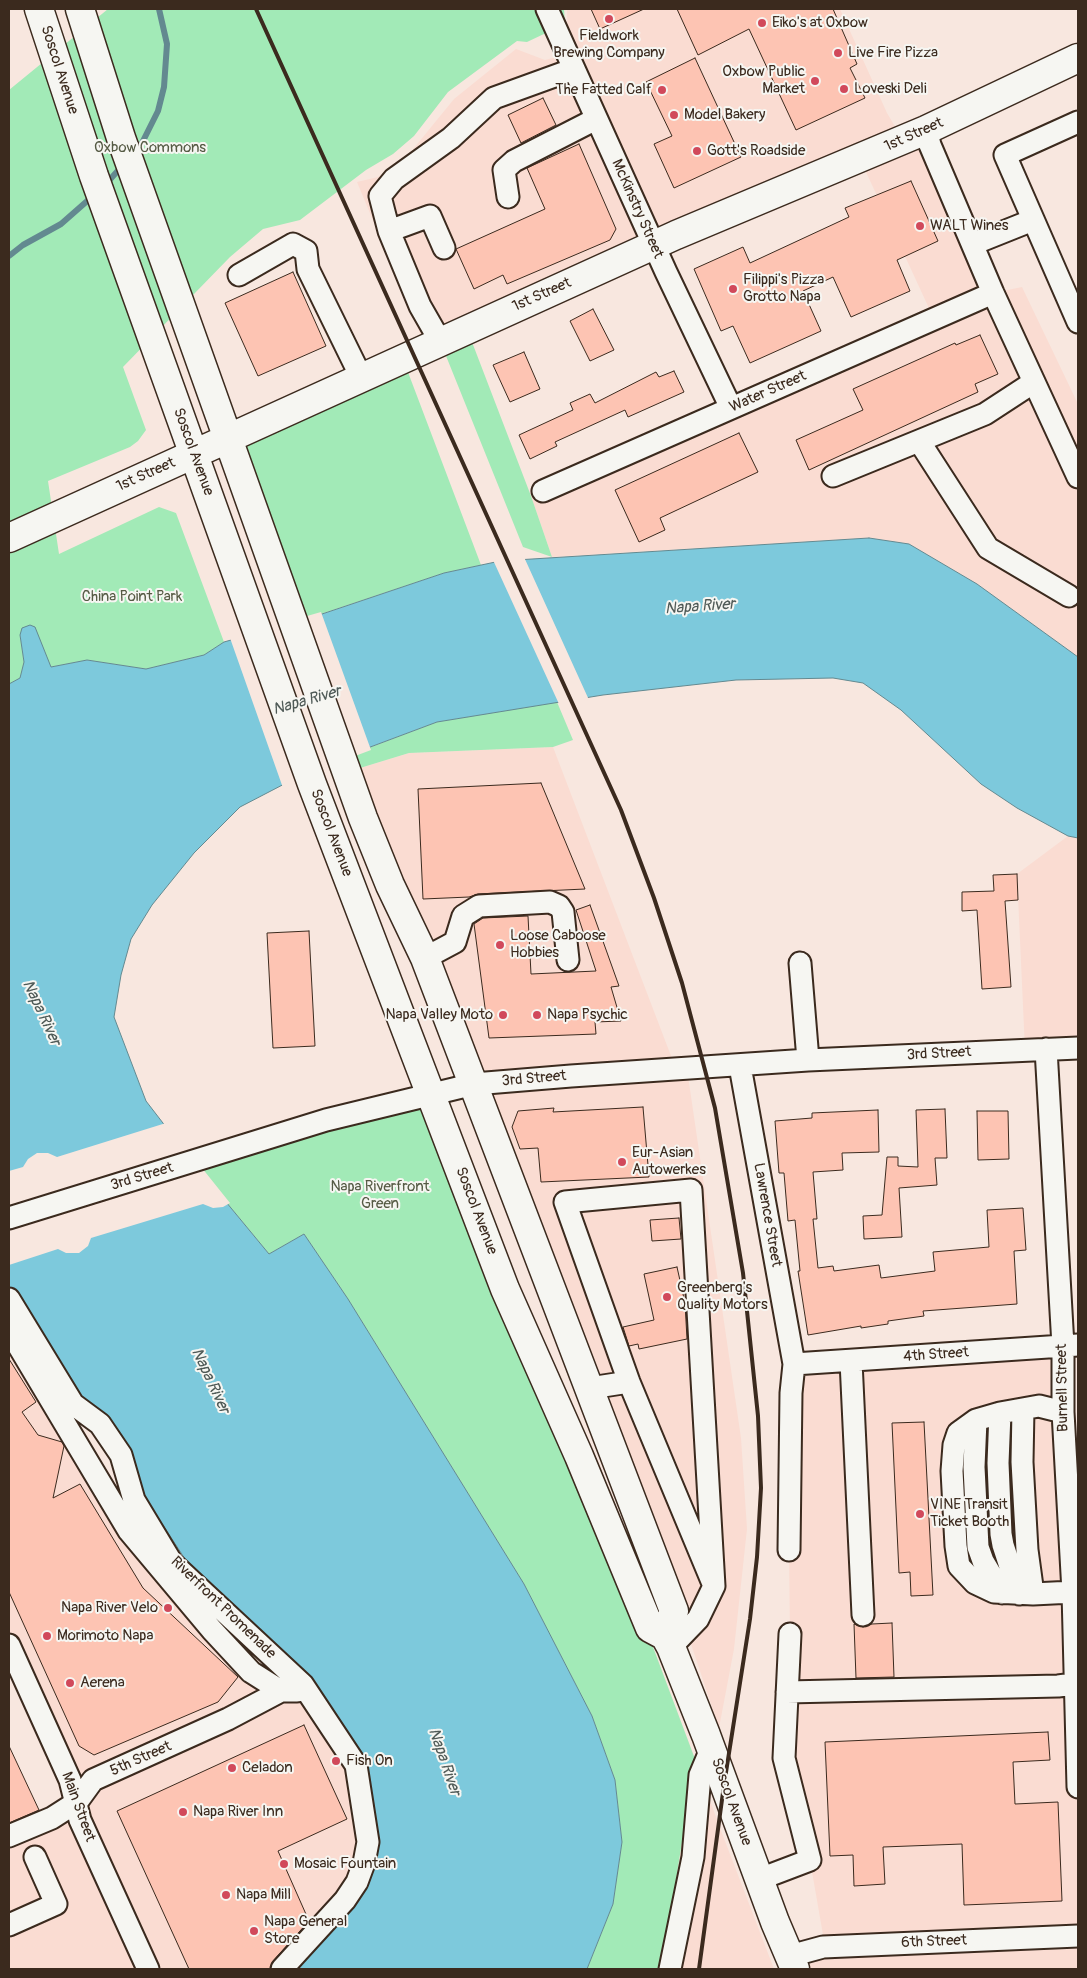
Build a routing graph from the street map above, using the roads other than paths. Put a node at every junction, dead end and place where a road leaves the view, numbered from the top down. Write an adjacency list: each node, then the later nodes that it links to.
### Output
1 (80, 9): 22 (main road)
2 (547, 9): 5 (street, McKinstry Street)
3 (41, 14): 24 (main road, Soscol Avenue)
4 (1078, 58): 8 (main road, 1st Street)
5 (574, 69): 6 (street, McKinstry Street); 11 (street)
6 (596, 119): 9 (street); 13 (street, McKinstry Street)
7 (1078, 122): 10 (street)
8 (926, 130): 12 (street); 13 (main road, 1st Street)
9 (508, 197)
10 (1033, 220): 12 (street); 17 (street)
11 (389, 230): 14 (street); 18 (street)
12 (973, 244): 16 (street)
13 (654, 246): 18 (main road, 1st Street); 21 (street, McKinstry Street)
14 (444, 248)
15 (239, 275): 19 (street)
16 (993, 293): 20 (street); 21 (street, Water Street)
17 (1078, 322)
18 (440, 341): 19 (main road, 1st Street)
19 (361, 377): 22 (main road, 1st Street)
20 (1034, 382): 23 (street); 26 (street)
21 (732, 408): 27 (street, Water Street)
22 (229, 438): 24 (main road, 1st Street); 30 (main road)
23 (919, 441): 25 (street); 29 (street)
24 (193, 454): 28 (main road, 1st Street); 38 (main road, Soscol Avenue)
25 (833, 476)
26 (1078, 477)
27 (543, 491)
28 (9, 538)
29 (1069, 596)
30 (425, 958): 31 (street); 37 (main road)
31 (568, 960)
32 (800, 963): 35 (street)
33 (1078, 1048): 34 (street, 3rd Street)
34 (1046, 1049): 35 (street, 3rd Street); 42 (street, Burnell Street)
35 (808, 1060): 36 (street, 3rd Street)
36 (740, 1066): 37 (street, 3rd Street); 44 (street, Lawrence Street)
37 (474, 1084): 38 (street, 3rd Street); 46 (main road)
38 (432, 1093): 39 (street, 3rd Street); 56 (main road, Soscol Avenue)
39 (9, 1218)
40 (9, 1298): 60 (street, Riverfront Promenade)
41 (9, 1330): 61 (street, Riverfront Promenade)
42 (1071, 1346): 43 (street, 4th Street); 48 (street, Burnell Street)
43 (851, 1361): 44 (street, 4th Street); 54 (street)
44 (794, 1364): 50 (street, Lawrence Street)
45 (629, 1382): 46 (street); 51 (street); 51 (street)
46 (590, 1388): 56 (main road)
47 (1023, 1409): 48 (street); 49 (street); 53 (street)
48 (1063, 1412): 52 (street, Burnell Street)
49 (1000, 1413): 53 (street); 53 (street)
50 (789, 1550)
51 (714, 1586): 56 (street)
52 (1073, 1592): 53 (street); 59 (street, Burnell Street)
53 (1018, 1593)
54 (863, 1615)
55 (790, 1634): 62 (street)
56 (668, 1642): 63 (main road, Soscol Avenue)
57 (9, 1646): 58 (street, Main Street)
58 (15, 1676): 65 (street, Main Street)
59 (1074, 1684): 62 (street); 64 (street, Burnell Street)
60 (303, 1685): 61 (street); 73 (street, Riverfront Promenade)
61 (281, 1691): 65 (street, 5th Street)
62 (787, 1692): 68 (street)
63 (711, 1750): 68 (main road, Soscol Avenue); 74 (street)
64 (1078, 1787)
65 (77, 1802): 66 (street, 5th Street); 72 (street, Main Street)
66 (9, 1836)
67 (35, 1857): 69 (street)
68 (760, 1879): 71 (main road, Soscol Avenue)
69 (9, 1925)
70 (1078, 1936): 71 (street, 6th Street)
71 (793, 1963)
72 (148, 1969)
73 (282, 1969)
74 (670, 1969)

